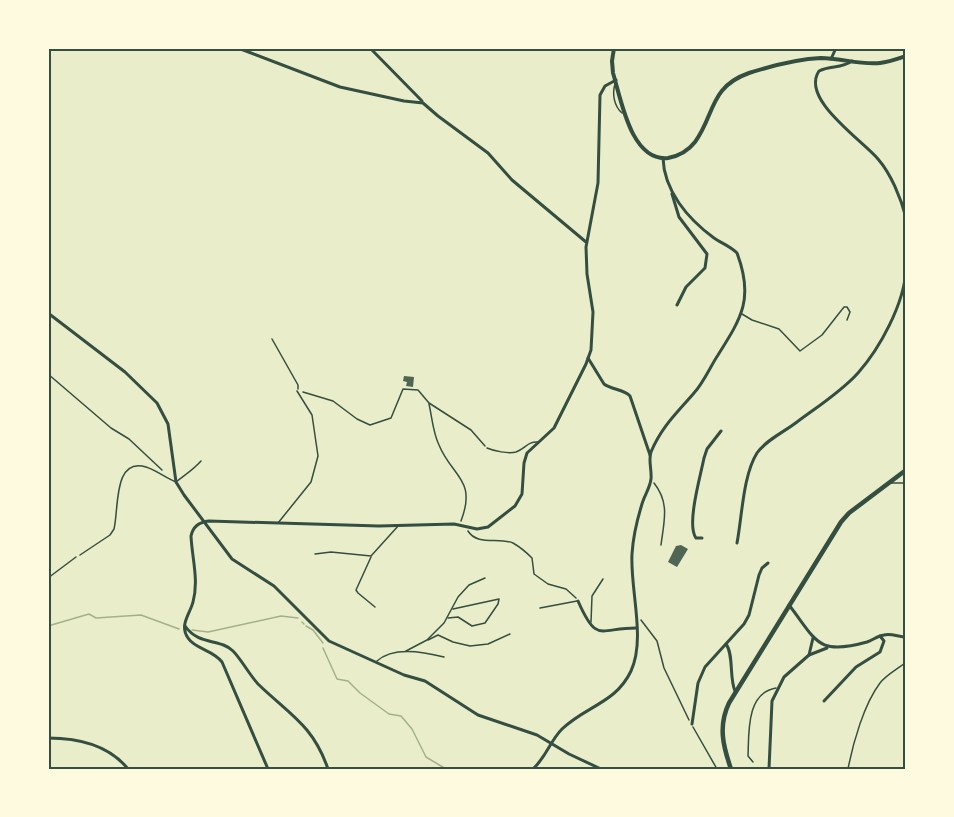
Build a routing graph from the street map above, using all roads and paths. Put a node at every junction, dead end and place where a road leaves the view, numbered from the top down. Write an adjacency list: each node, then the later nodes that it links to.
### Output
1 (238, 48): 9 (street)
2 (370, 48): 9 (street)
3 (614, 48): 8 (main road)
4 (836, 48): 6 (street)
5 (906, 56): 7 (main road)
6 (831, 59): 7 (main road); 10 (main road)
7 (852, 62): 12 (street)
8 (616, 80): 10 (main road); 13 (street)
9 (423, 103): 13 (street)
10 (663, 158): 11 (street)
11 (670, 189): 15 (street); 17 (street)
12 (906, 218)
13 (586, 242): 20 (street)
14 (906, 270): 41 (street)
15 (677, 305)
16 (48, 312): 32 (street)
17 (741, 313): 18 (lane); 27 (street)
18 (847, 320)
19 (272, 339): 22 (path)
20 (588, 358): 25 (street); 27 (street)
21 (48, 374): 30 (path)
22 (297, 391): 23 (path); 36 (lane)
23 (429, 403): 26 (path); 38 (path)
24 (721, 431): 40 (street)
25 (538, 442): 26 (lane); 39 (street)
26 (487, 448)
27 (650, 455): 31 (street)
28 (201, 461): 32 (lane)
29 (906, 470): 34 (main road)
30 (164, 477): 32 (lane); 43 (lane)
31 (651, 479): 42 (path); 59 (street)
32 (176, 482): 35 (street)
33 (906, 483): 34 (lane)
34 (887, 484): 51 (main road)
35 (203, 521): 36 (street); 57 (street); 70 (street)
36 (278, 523): 37 (street)
37 (399, 525): 38 (street); 45 (lane)
38 (460, 525): 39 (street)
39 (467, 526): 50 (path)
40 (702, 538)
41 (737, 543)
42 (661, 545)
43 (80, 555): 47 (path)
44 (315, 555): 45 (lane)
45 (372, 556): 52 (lane)
46 (768, 563): 65 (street)
47 (48, 578)
48 (485, 578): 54 (lane)
49 (603, 579): 58 (lane)
50 (578, 601): 53 (lane); 58 (street)
51 (789, 605): 63 (street); 73 (main road)
52 (375, 607)
53 (540, 608)
54 (453, 609): 55 (lane); 55 (lane)
55 (448, 618): 64 (lane)
56 (640, 620): 75 (path)
57 (185, 626): 80 (street); 81 (street)
58 (591, 626): 59 (street)
59 (636, 628): 77 (street)
60 (510, 634): 64 (lane)
61 (880, 636): 62 (street); 66 (street); 74 (street)
62 (906, 637)
63 (813, 638): 66 (street); 68 (street)
64 (427, 640): 67 (lane)
65 (726, 644): 73 (street); 75 (street)
66 (828, 648): 68 (street)
67 (406, 651): 69 (lane); 70 (lane)
68 (809, 655): 72 (street)
69 (444, 657)
70 (376, 662): 77 (street)
71 (906, 662): 87 (path)
72 (777, 688): 78 (lane); 86 (street)
73 (735, 693): 85 (main road)
74 (825, 701)
75 (691, 723): 84 (path)
76 (48, 738): 79 (street)
77 (552, 743): 82 (street); 83 (street)
78 (753, 762)
79 (128, 769)
80 (268, 769)
81 (328, 769)
82 (533, 769)
83 (601, 769)
84 (717, 769)
85 (731, 769)
86 (769, 769)
87 (848, 769)

